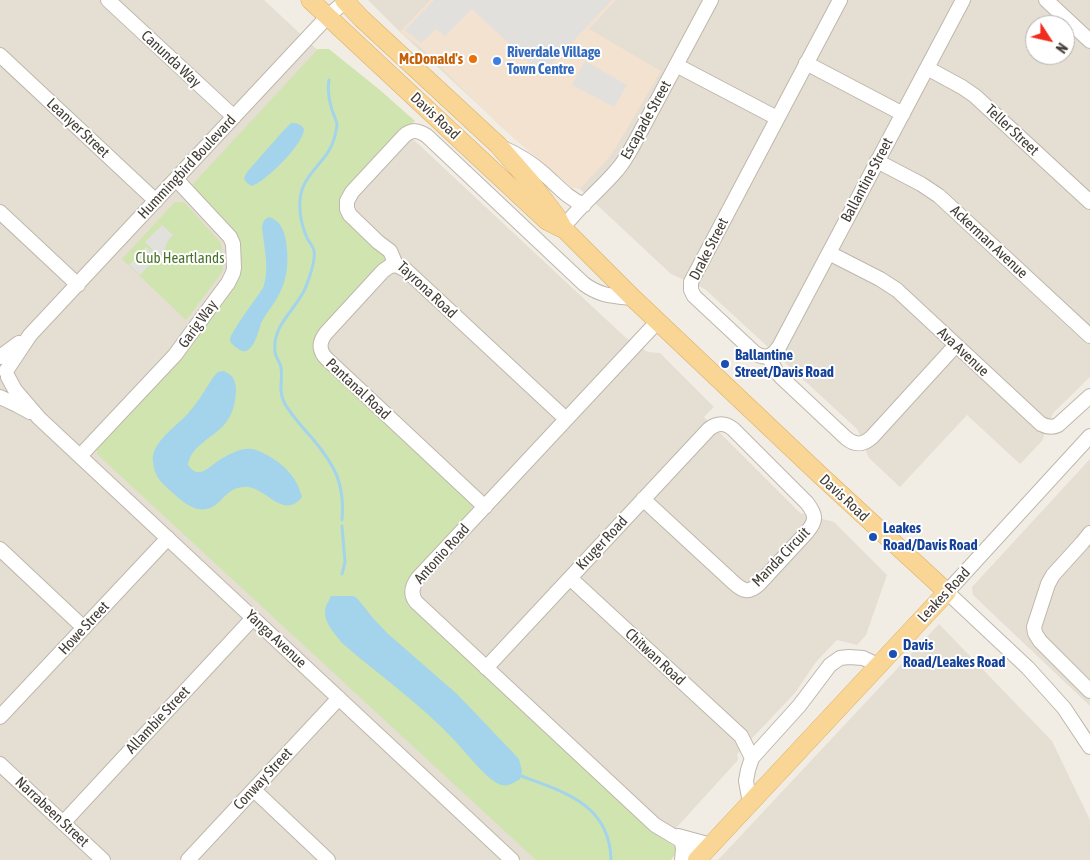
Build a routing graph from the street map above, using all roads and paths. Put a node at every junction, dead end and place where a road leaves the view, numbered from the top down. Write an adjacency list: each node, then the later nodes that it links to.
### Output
1 (108, 0): 15 (street, Canunda Way)
2 (310, 0): 8 (main road, Davis Road)
3 (345, 0): 8 (street, Hummingbird Boulevard); 18 (main road, Davis Road)
4 (711, 0): 12 (street, Escapade Street)
5 (840, 0): 11 (street, Drake Street)
6 (963, 0): 13 (street, Ballantine Street)
7 (1046, 0): 9 (street)
8 (328, 16): 15 (street, Hummingbird Boulevard); 25 (main road, Davis Road)
9 (1090, 41)
10 (0, 55): 21 (street, Leanyer Street)
11 (806, 63): 14 (street); 16 (street, Drake Street)
12 (676, 65): 16 (street); 23 (street, Escapade Street)
13 (927, 68): 14 (street, Ballantine Street); 22 (street, Teller Street)
14 (903, 114): 19 (street, Ballantine Street)
15 (234, 117): 20 (street, Hummingbird Boulevard)
16 (777, 118): 34 (street, Drake Street)
17 (413, 131): 27 (street, Tayrona Road); 29 (street, Davis Road)
18 (498, 145): 23 (street); 25 (main road, Davis Road)
19 (877, 161): 26 (street, Ballantine Street); 32 (street, Ackerman Avenue)
20 (176, 179): 21 (street, Hummingbird Boulevard); 44 (street, Garig Way)
21 (156, 201): 28 (street, Hummingbird Boulevard)
22 (1090, 202)
23 (584, 205): 25 (street, Escapade Street)
24 (0, 212): 28 (street)
25 (563, 228): 29 (main road, Davis Road)
26 (829, 253): 33 (street, Ava Avenue); 34 (street, Ballantine Street)
27 (396, 265): 41 (street, Tayrona Road); 46 (street, Pantanal Road)
28 (78, 285): 31 (street, Hummingbird Boulevard)
29 (633, 298): 30 (main road, Davis Road)
30 (658, 321): 41 (street, Antonio Road); 51 (main road, Davis Road)
31 (30, 335): 35 (street, Hummingbird Boulevard); 36 (street, Hummingbird Boulevard)
32 (1090, 336)
33 (956, 345): 34 (street); 39 (street, Ava Avenue)
34 (768, 356)
35 (0, 357)
36 (5, 371): 37 (street, Hummingbird Boulevard); 40 (street, Yanga Avenue)
37 (0, 391)
38 (0, 396): 40 (street, Yanga Avenue)
39 (1090, 396)
40 (39, 418): 44 (street, Yanga Avenue)
41 (566, 419): 46 (street, Antonio Road)
42 (721, 423): 45 (street, Kruger Road); 45 (street, Manda Circuit)
43 (1090, 436): 51 (street, Leakes Road)
44 (80, 456): 48 (street, Yanga Avenue)
45 (644, 499): 50 (street, Kruger Road)
46 (485, 506): 55 (street, Antonio Road)
47 (1089, 536): 56 (street)
48 (168, 538): 52 (street, Yanga Avenue); 53 (street, Howe Street)
49 (0, 549): 53 (street)
50 (570, 578): 55 (street, Kruger Road); 59 (street, Chitwan Road)
51 (947, 592): 54 (main road, Leakes Road); 61 (street, Davis Road)
52 (253, 618): 57 (street, Yanga Avenue); 66 (street, Allambie Street)
53 (84, 628): 58 (street, Howe Street)
54 (878, 665): 60 (street); 65 (main road, Leakes Road)
55 (486, 668): 67 (street, Antonio Road)
56 (1090, 691)
57 (339, 698): 64 (street, Conway Street); 73 (street, Yanga Avenue)
58 (0, 717)
59 (741, 736): 60 (street, Chitwan Road); 62 (street, Chitwan Road)
60 (764, 742): 62 (street)
61 (1090, 748)
62 (752, 758): 65 (street)
63 (0, 764): 66 (street, Narrabeen Street)
64 (254, 790): 71 (street, Conway Street); 72 (street)
65 (750, 803): 68 (main road, Leakes Road)
66 (63, 822): 70 (street, Narrabeen Street)
67 (677, 838): 68 (street, Antonio Road); 69 (street, Antonio Road)
68 (712, 845): 69 (main road, Leakes Road)
69 (693, 859)
70 (103, 860)
71 (188, 860)
72 (328, 860)
73 (511, 860)

